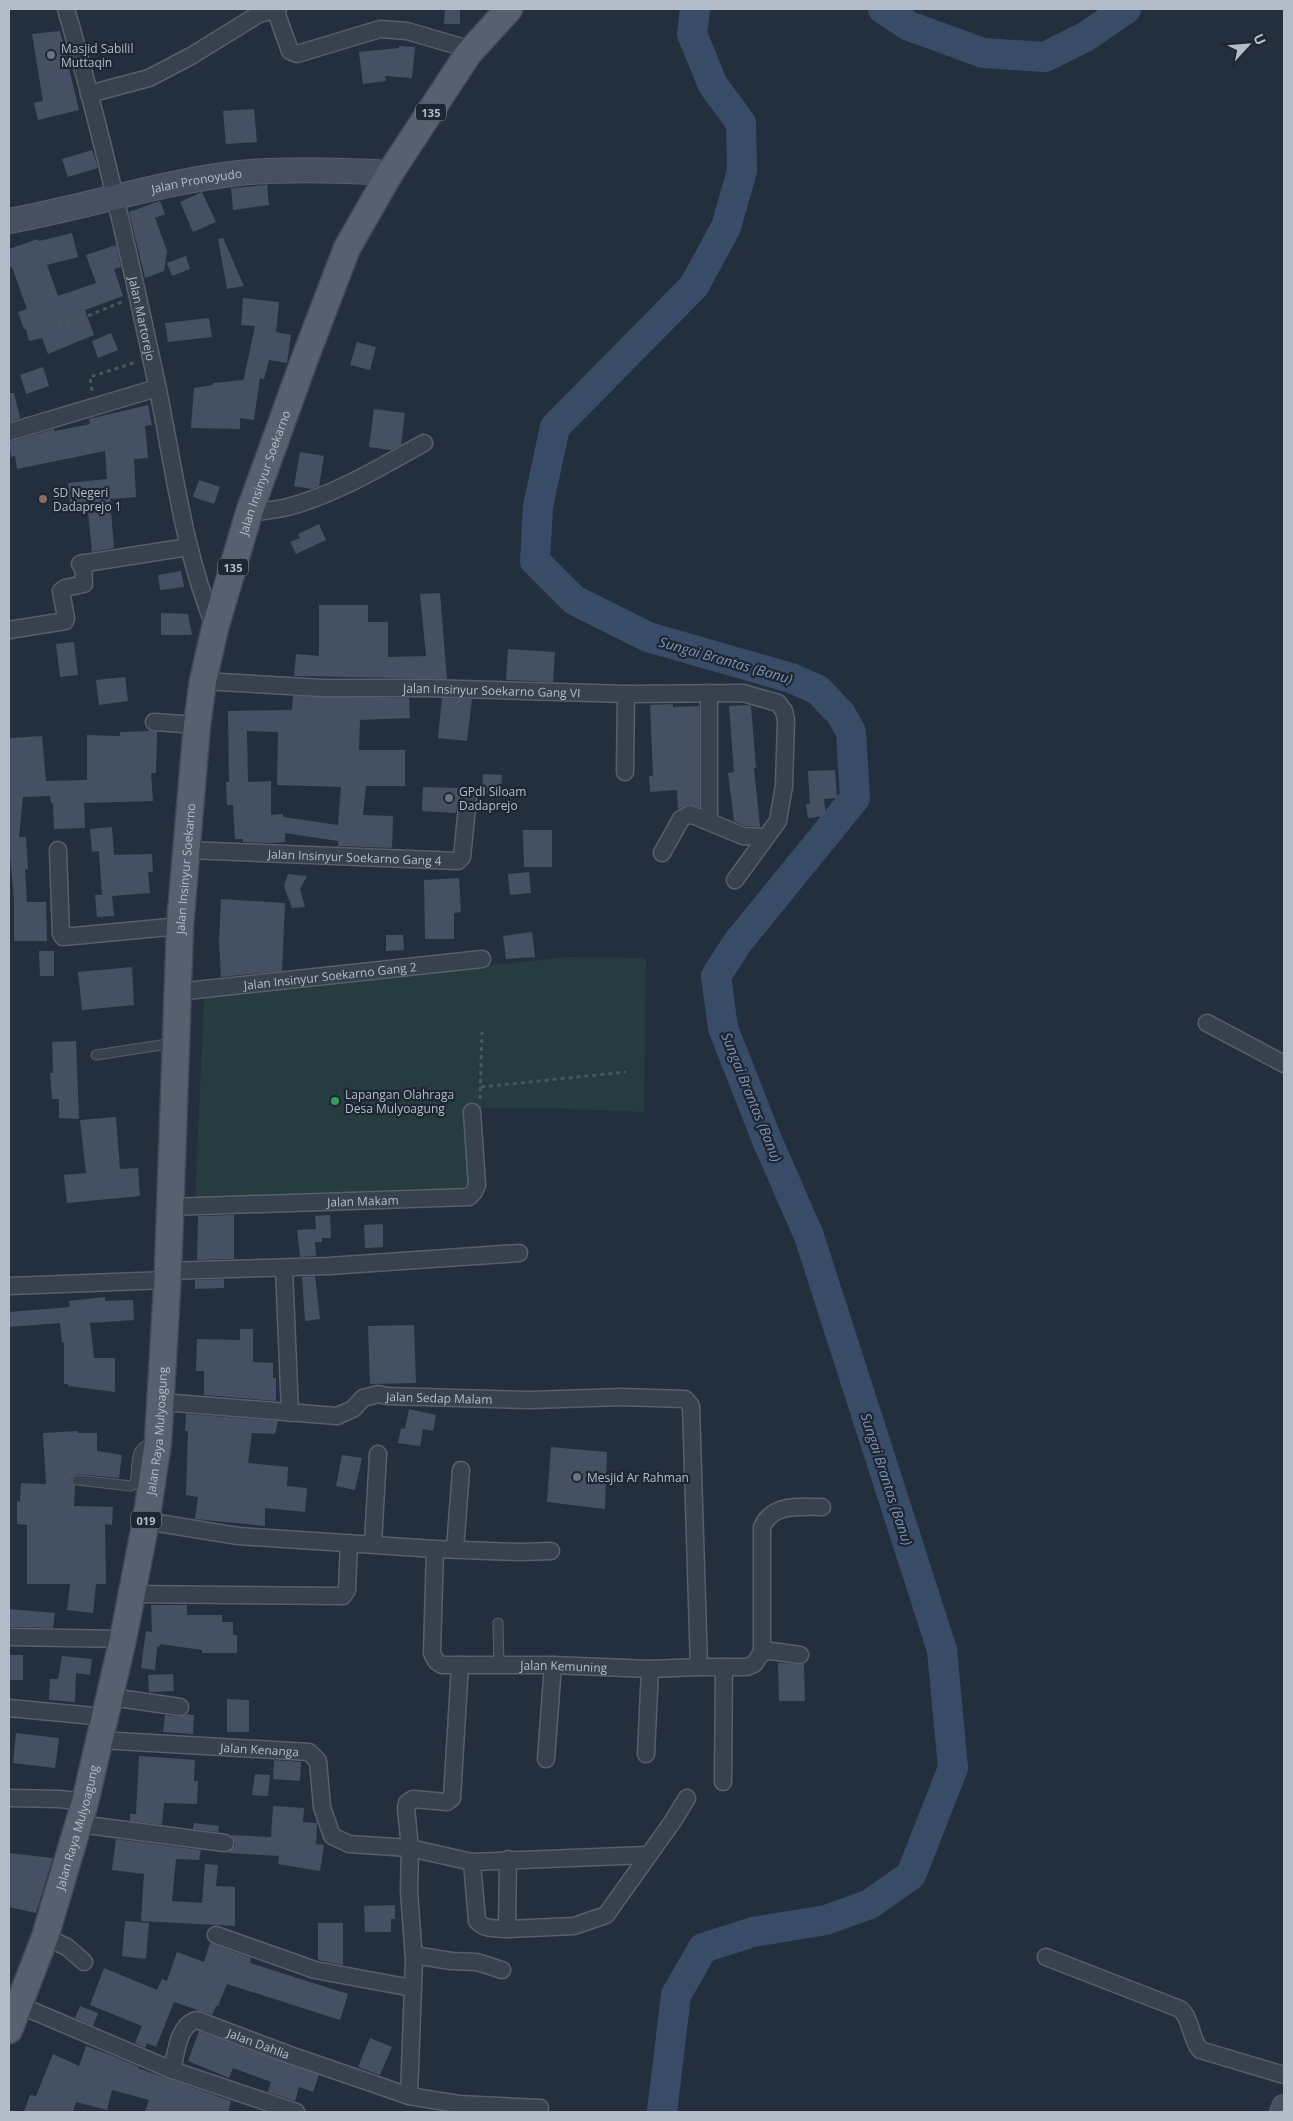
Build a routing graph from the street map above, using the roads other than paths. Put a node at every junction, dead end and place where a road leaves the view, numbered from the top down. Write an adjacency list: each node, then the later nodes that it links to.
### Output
1 (66, 9): 5 (street, Jalan Martorejo)
2 (276, 9): 4 (street); 5 (street)
3 (506, 11): 4 (main road, Jalan Insinyur Soekarno / 135)
4 (472, 50): 6 (main road, Jalan Insinyur Soekarno / 135)
5 (89, 94): 7 (street, Jalan Martorejo)
6 (390, 173): 7 (main road, Jalan Pronoyudo); 12 (main road, Jalan Insinyur Soekarno / 135)
7 (116, 198): 8 (main road, Jalan Pronoyudo); 9 (street, Jalan Martorejo)
8 (9, 221)
9 (157, 388): 10 (street); 13 (street, Jalan Martorejo)
10 (9, 432)
11 (424, 443): 12 (street)
12 (249, 513): 14 (main road, Jalan Insinyur Soekarno / 135)
13 (188, 547): 14 (street, Jalan Martorejo); 15 (street)
14 (215, 628): 16 (main road, Jalan Insinyur Soekarno / 135)
15 (9, 630)
16 (203, 681): 18 (street, Jalan Insinyur Soekarno Gang VI); 20 (main road, Jalan Insinyur Soekarno / 135)
17 (709, 693): 18 (street, Jalan Insinyur Soekarno Gang VI); 23 (street); 24 (street, Jalan Insinyur Soekarno Gang VI)
18 (626, 694): 21 (street)
19 (154, 722): 20 (street)
20 (197, 725): 26 (main road, Jalan Insinyur Soekarno / 135)
21 (626, 772)
22 (468, 798): 26 (street, Jalan Insinyur Soekarno Gang 4)
23 (709, 821): 24 (street); 27 (street)
24 (766, 837): 28 (street)
25 (58, 850): 29 (street)
26 (186, 850): 29 (main road, Jalan Insinyur Soekarno / 135)
27 (662, 853)
28 (735, 880)
29 (180, 926): 31 (main road, Jalan Insinyur Soekarno / 135)
30 (482, 959): 31 (street, Jalan Insinyur Soekarno Gang 2)
31 (177, 992): 33 (main road, Jalan Raya Mulyoagung / 019)
32 (1207, 1023): 35 (street)
33 (174, 1043): 34 (lane); 37 (main road, Jalan Raya Mulyoagung / 019)
34 (96, 1055)
35 (1284, 1064)
36 (472, 1112): 37 (street, Jalan Makam)
37 (169, 1207): 40 (main road, Jalan Raya Mulyoagung / 019)
38 (519, 1254): 39 (street)
39 (284, 1268): 40 (street); 43 (street)
40 (168, 1275): 41 (street); 42 (main road, Jalan Raya Mulyoagung / 019)
41 (9, 1286)
42 (162, 1402): 43 (street, Jalan Sedap Malam); 44 (main road, Jalan Raya Mulyoagung / 019)
43 (290, 1413): 64 (street, Jalan Sedap Malam)
44 (158, 1442): 47 (lane); 49 (main road, Jalan Raya Mulyoagung / 019)
45 (378, 1454): 51 (street)
46 (461, 1470): 53 (street)
47 (77, 1480)
48 (822, 1507): 59 (street)
49 (146, 1521): 50 (street); 55 (main road, Jalan Raya Mulyoagung / 019)
50 (349, 1543): 51 (street); 55 (street)
51 (373, 1544): 52 (street)
52 (435, 1549): 53 (street); 61 (street, Jalan Kemuning)
53 (455, 1549): 54 (street)
54 (551, 1551)
55 (132, 1594): 58 (main road, Jalan Raya Mulyoagung / 019)
56 (498, 1623): 62 (lane)
57 (9, 1637): 58 (street)
58 (123, 1639): 69 (main road, Jalan Raya Mulyoagung / 019)
59 (762, 1652): 60 (street); 65 (street, Jalan Kemuning)
60 (800, 1655)
61 (460, 1665): 62 (street, Jalan Kemuning); 77 (street)
62 (499, 1665): 63 (street, Jalan Kemuning)
63 (553, 1665): 66 (street, Jalan Kemuning); 71 (street)
64 (699, 1666): 65 (street, Jalan Kemuning); 66 (street, Jalan Kemuning)
65 (724, 1667): 72 (street)
66 (650, 1669): 70 (street)
67 (180, 1707): 69 (street)
68 (9, 1708): 69 (street)
69 (105, 1718): 75 (main road, Jalan Raya Mulyoagung / 019); 77 (street, Jalan Kenanga)
70 (646, 1754)
71 (546, 1759)
72 (723, 1782)
73 (9, 1798): 75 (street)
74 (687, 1798): 78 (street)
75 (82, 1813): 76 (street); 83 (main road, Jalan Raya Mulyoagung / 019)
76 (225, 1843)
77 (410, 1848): 80 (street, Jalan Kenanga); 84 (street)
78 (648, 1855): 79 (street, Jalan Kenanga); 81 (street)
79 (508, 1859): 80 (street, Jalan Kenanga); 81 (street)
80 (472, 1862): 81 (street)
81 (507, 1929)
82 (216, 1935): 88 (street)
83 (45, 1937): 86 (street); 89 (main road, Jalan Raya Mulyoagung / 019)
84 (414, 1956): 87 (street); 88 (street)
85 (1046, 1957): 92 (street)
86 (84, 1962)
87 (502, 1970)
88 (412, 1988): 93 (street)
89 (19, 2005): 90 (main road, Jalan Raya Mulyoagung / 019); 91 (street)
90 (9, 2030)
91 (172, 2070): 93 (street, Jalan Dahlia); 96 (street)
92 (1284, 2075)
93 (409, 2096): 95 (street, Jalan Dahlia)
94 (1284, 2107): 97 (main road)
95 (540, 2108)
96 (296, 2112)
97 (1282, 2112)

